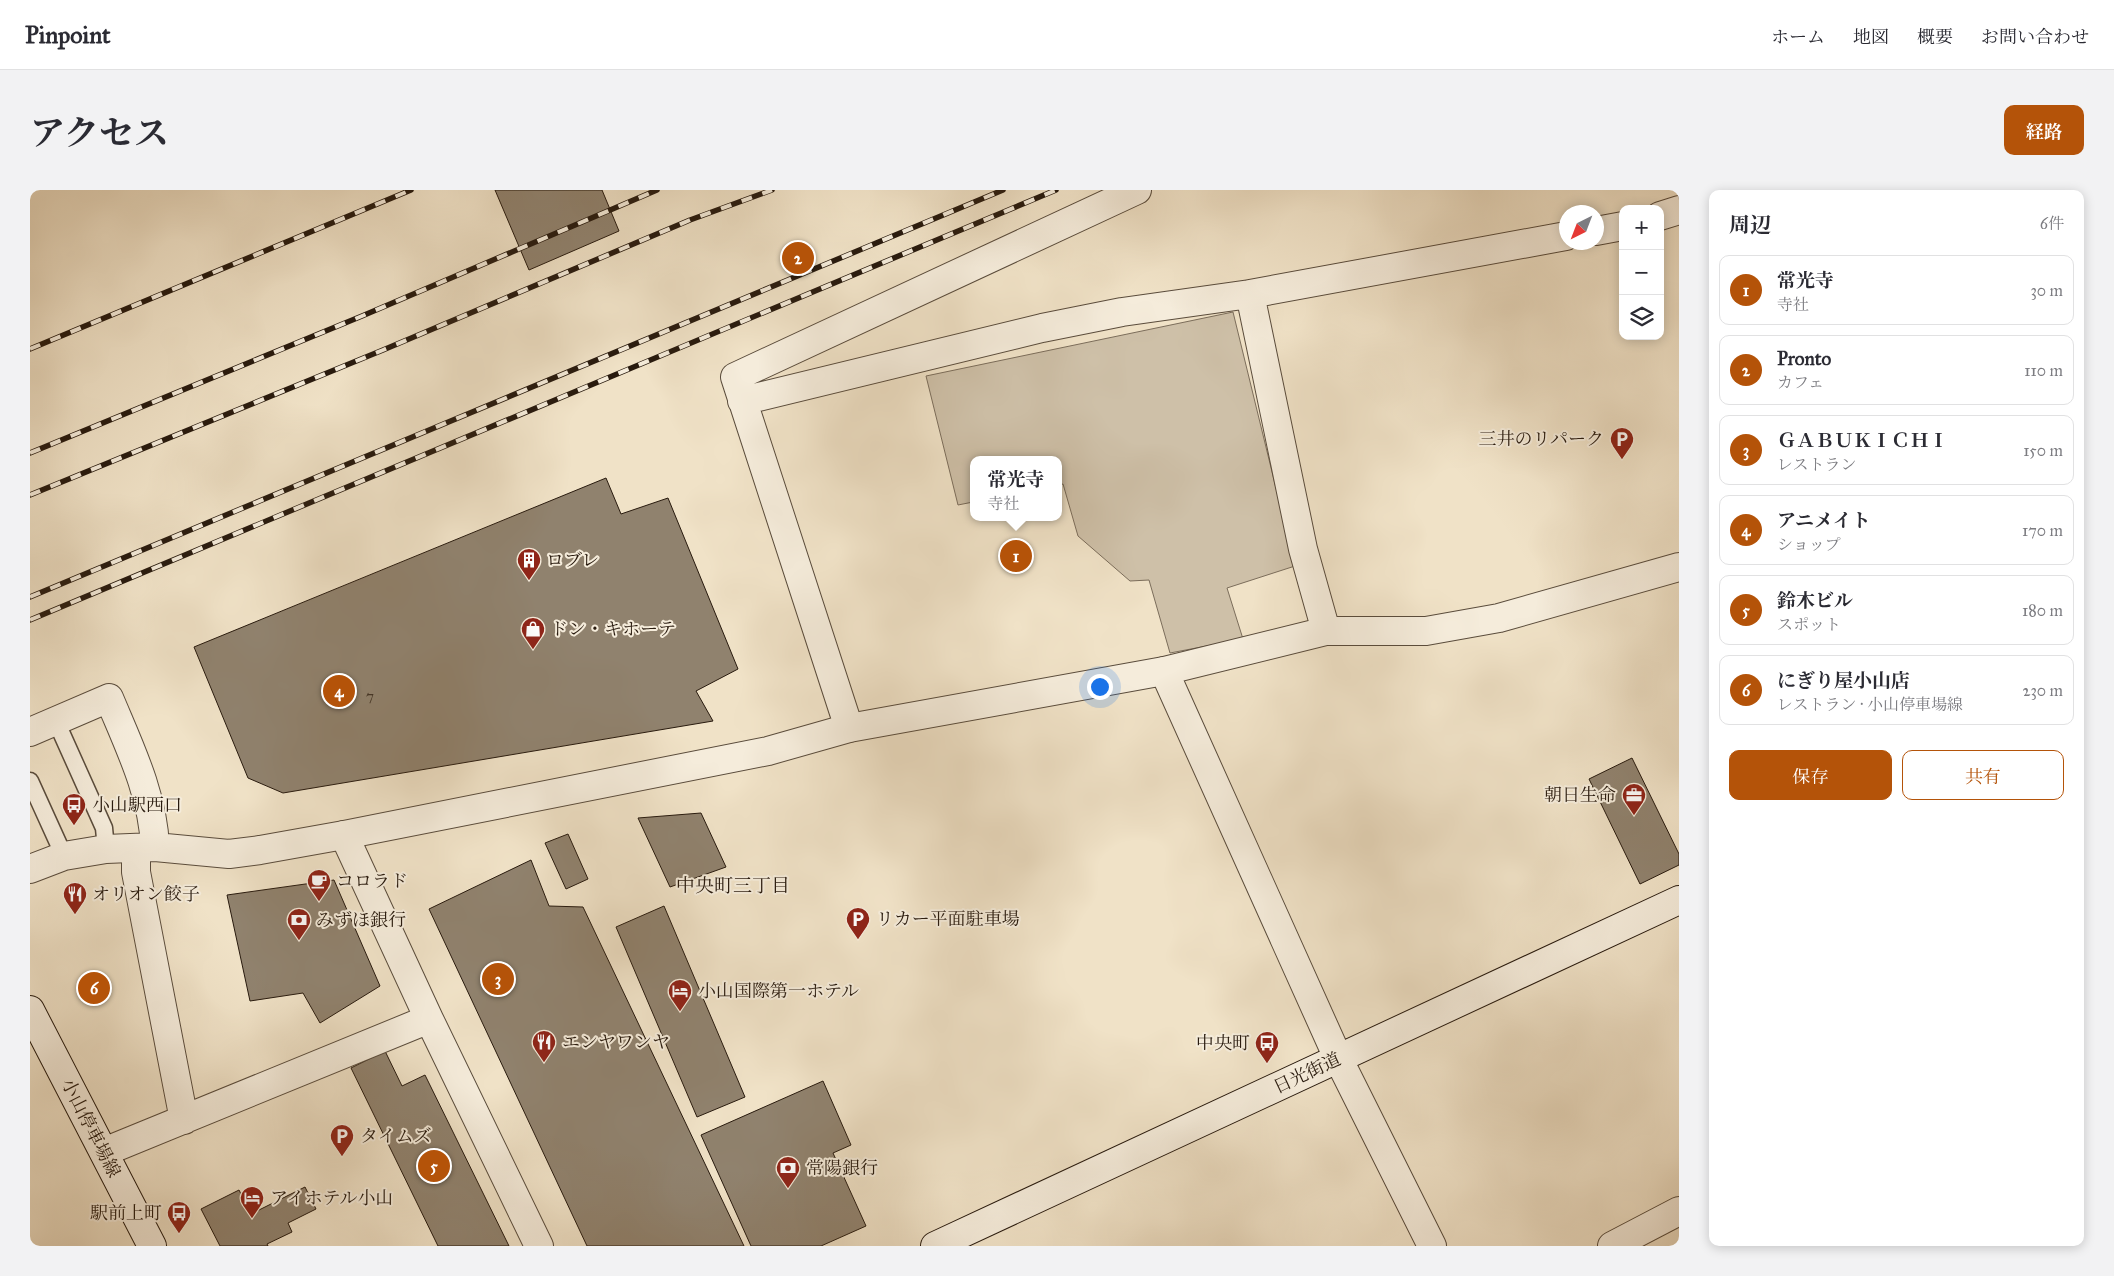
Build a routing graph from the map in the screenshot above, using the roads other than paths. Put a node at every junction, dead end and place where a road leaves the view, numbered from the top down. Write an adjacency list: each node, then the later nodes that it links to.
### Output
1 (1137, 190): 8 (street)
2 (1679, 210): 3 (street)
3 (1664, 215)
4 (1619, 227): 5 (street)
5 (1604, 230)
6 (1559, 237): 7 (street)
7 (1250, 294): 8 (street); 10 (street)
8 (742, 401): 13 (street)
9 (1679, 568): 10 (street)
10 (1326, 631): 11 (street)
11 (1164, 671): 13 (street); 24 (street)
12 (56, 721): 14 (street); 17 (street); 18 (lane)
13 (849, 728): 16 (street)
14 (30, 732)
15 (30, 781): 19 (lane)
16 (344, 835): 17 (street); 23 (street)
17 (145, 847): 18 (street); 25 (street)
18 (106, 849): 19 (street)
19 (64, 856): 20 (street)
20 (30, 869)
21 (1679, 900): 24 (street, 日光街道)
22 (30, 1010): 26 (street, 小山停車場線)
23 (429, 1019): 25 (street); 29 (street)
24 (1338, 1058): 30 (street, 日光街道); 31 (street)
25 (184, 1120): 26 (street)
26 (104, 1152): 28 (street, 小山停車場線)
27 (1679, 1211): 32 (street)
28 (152, 1246)
29 (538, 1246)
30 (935, 1246)
31 (1432, 1246)
32 (1612, 1246)

